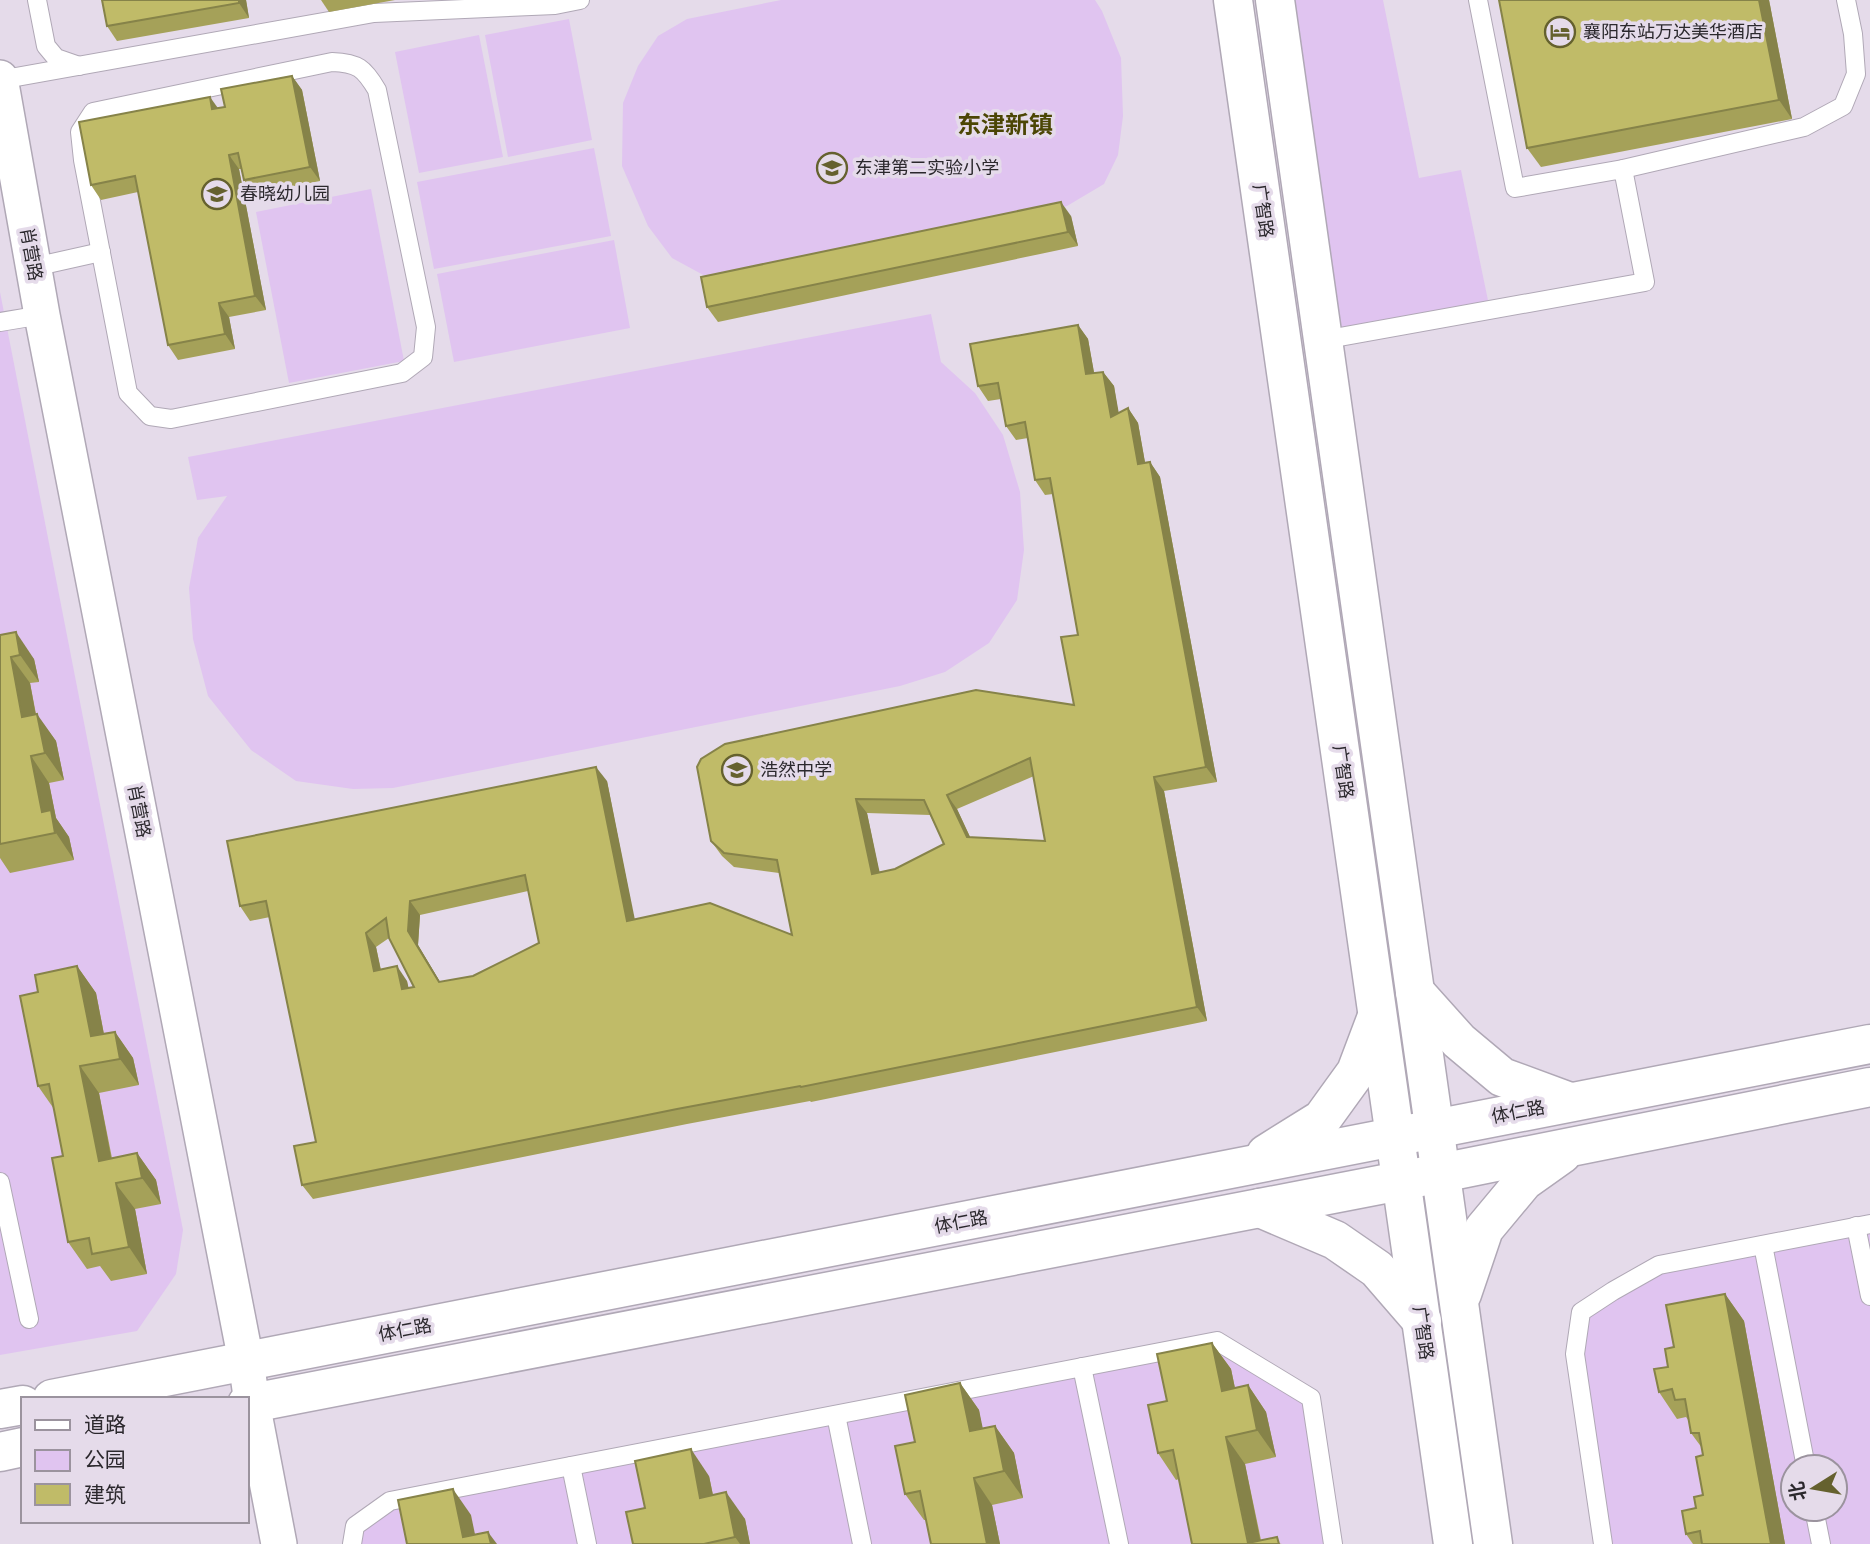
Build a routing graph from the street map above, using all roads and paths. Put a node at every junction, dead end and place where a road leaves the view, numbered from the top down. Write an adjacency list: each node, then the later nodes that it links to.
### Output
1 (37, 0): 7 (lane)
2 (580, 0): 7 (lane)
3 (1233, 0): 16 (street, 广智路)
4 (1275, 0): 14 (street)
5 (1478, 0): 9 (lane)
6 (1846, 0): 9 (lane)
7 (79, 66): 8 (lane)
8 (0, 79): 11 (street, 肖营路)
9 (1623, 169): 14 (lane)
10 (101, 252): 10 (lane); 11 (lane)
11 (34, 267): 12 (street, 肖营路)
12 (42, 315): 13 (lane); 34 (street, 肖营路)
13 (0, 322)
14 (1323, 340): 15 (street)
15 (1415, 992): 19 (street); 20 (street)
16 (1378, 1014): 21 (street, 广智路); 23 (street)
17 (1870, 1044): 19 (street, 体仁路)
18 (1870, 1087): 22 (street)
19 (1570, 1102): 20 (street, 体仁路)
20 (1434, 1129): 21 (street, 体仁路); 24 (street)
21 (1395, 1137): 23 (street, 体仁路); 25 (street, 广智路)
22 (1572, 1147): 24 (street); 31 (street)
23 (1245, 1166): 34 (street, 体仁路)
24 (1441, 1173): 25 (street); 31 (street)
25 (1401, 1181): 27 (street); 33 (street, 广智路)
26 (0, 1182): 32 (lane)
27 (1260, 1208): 33 (street); 37 (street)
28 (1863, 1225): 29 (lane); 30 (lane)
29 (1763, 1245): 43 (lane); 54 (lane)
30 (1870, 1296)
31 (1459, 1303): 53 (street)
32 (29, 1319)
33 (1422, 1321): 52 (street, 广智路)
34 (246, 1360): 36 (street, 体仁路); 37 (street, 肖营路)
35 (1082, 1367): 40 (lane); 50 (lane); 51 (lane)
36 (62, 1397)
37 (249, 1404): 46 (street, 肖营路)
38 (21, 1405): 39 (street)
39 (0, 1409)
40 (836, 1415): 44 (lane); 49 (lane)
41 (21, 1447): 42 (street)
42 (0, 1452)
43 (1803, 1453)
44 (572, 1466): 47 (lane); 48 (lane)
45 (1817, 1523): 55 (lane)
46 (278, 1544)
47 (352, 1544)
48 (587, 1544)
49 (862, 1544)
50 (1119, 1544)
51 (1333, 1544)
52 (1453, 1544)
53 (1493, 1544)
54 (1603, 1544)
55 (1821, 1544)

